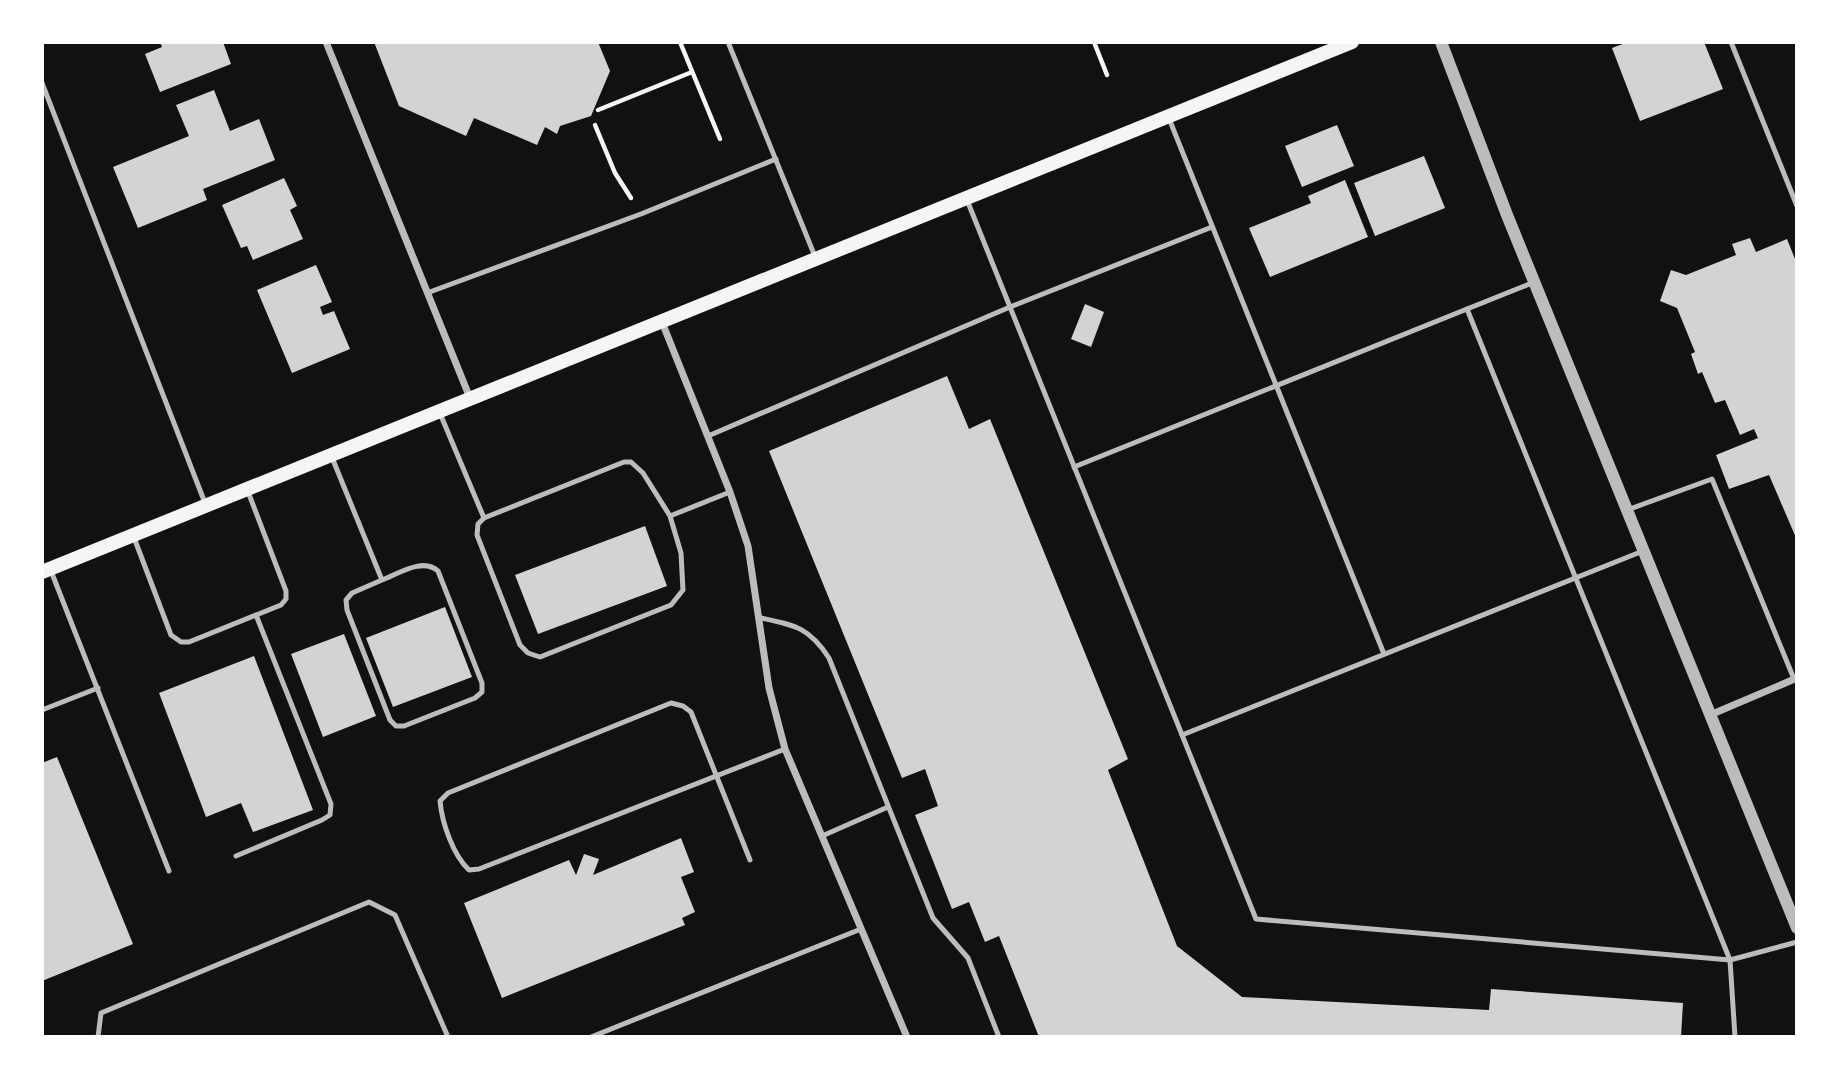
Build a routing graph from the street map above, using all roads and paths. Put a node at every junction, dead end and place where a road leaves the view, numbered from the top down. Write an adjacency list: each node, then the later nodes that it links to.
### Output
1 (326, 42): 22 (street)
2 (680, 42): 8 (path)
3 (728, 42): 15 (lane)
4 (1094, 42): 9 (path)
5 (1352, 42): 12 (main road)
6 (1441, 42): 21 (street)
7 (1731, 42): 17 (lane)
8 (692, 72): 11 (path); 14 (path)
9 (1107, 75)
10 (42, 83): 34 (lane)
11 (598, 110)
12 (1168, 116): 16 (main road); 19 (lane)
13 (595, 125): 18 (path)
14 (720, 139)
15 (776, 159): 18 (lane); 20 (lane)
16 (966, 198): 20 (main road); 23 (lane)
17 (1797, 206)
18 (641, 214): 22 (lane)
19 (1212, 227): 23 (lane); 26 (lane)
20 (816, 259): 25 (main road)
21 (1534, 282): 24 (lane); 35 (street)
22 (427, 293): 27 (street)
23 (1010, 307): 29 (lane); 31 (lane)
24 (1467, 309): 26 (lane); 41 (lane)
25 (661, 321): 27 (main road); 29 (street)
26 (1276, 385): 31 (lane); 45 (lane)
27 (470, 399): 28 (main road)
28 (439, 411): 30 (main road); 37 (lane)
29 (708, 436): 33 (street)
30 (331, 455): 32 (main road); 42 (lane)
31 (1074, 467): 50 (lane)
32 (247, 489): 34 (main road); 43 (lane)
33 (730, 492): 36 (lane); 44 (street)
34 (206, 506): 38 (main road)
35 (1627, 510): 39 (street); 46 (lane)
36 (670, 516): 37 (lane); 37 (lane)
37 (484, 518)
38 (133, 535): 40 (main road); 43 (lane)
39 (1643, 551): 41 (lane); 49 (street)
40 (46, 570): 47 (lane)
41 (1576, 578): 45 (lane); 61 (lane)
42 (382, 580): 42 (lane)
43 (256, 615): 55 (lane)
44 (761, 618): 51 (street); 53 (lane)
45 (1384, 654): 50 (lane)
46 (1796, 679): 49 (street)
47 (97, 688): 48 (lane); 57 (lane)
48 (42, 710)
49 (1710, 715): 58 (street)
50 (1182, 735): 61 (lane)
51 (785, 749): 52 (lane); 54 (street)
52 (717, 776): 52 (lane); 56 (lane)
53 (888, 807): 54 (lane); 66 (lane)
54 (822, 836): 59 (street)
55 (236, 856)
56 (750, 860)
57 (169, 871)
58 (1797, 928)
59 (861, 929): 64 (lane); 65 (street)
60 (1797, 942): 61 (lane)
61 (1731, 960): 67 (lane)
62 (98, 1037): 63 (lane)
63 (448, 1037)
64 (591, 1037)
65 (907, 1037)
66 (999, 1037)
67 (1735, 1037)

